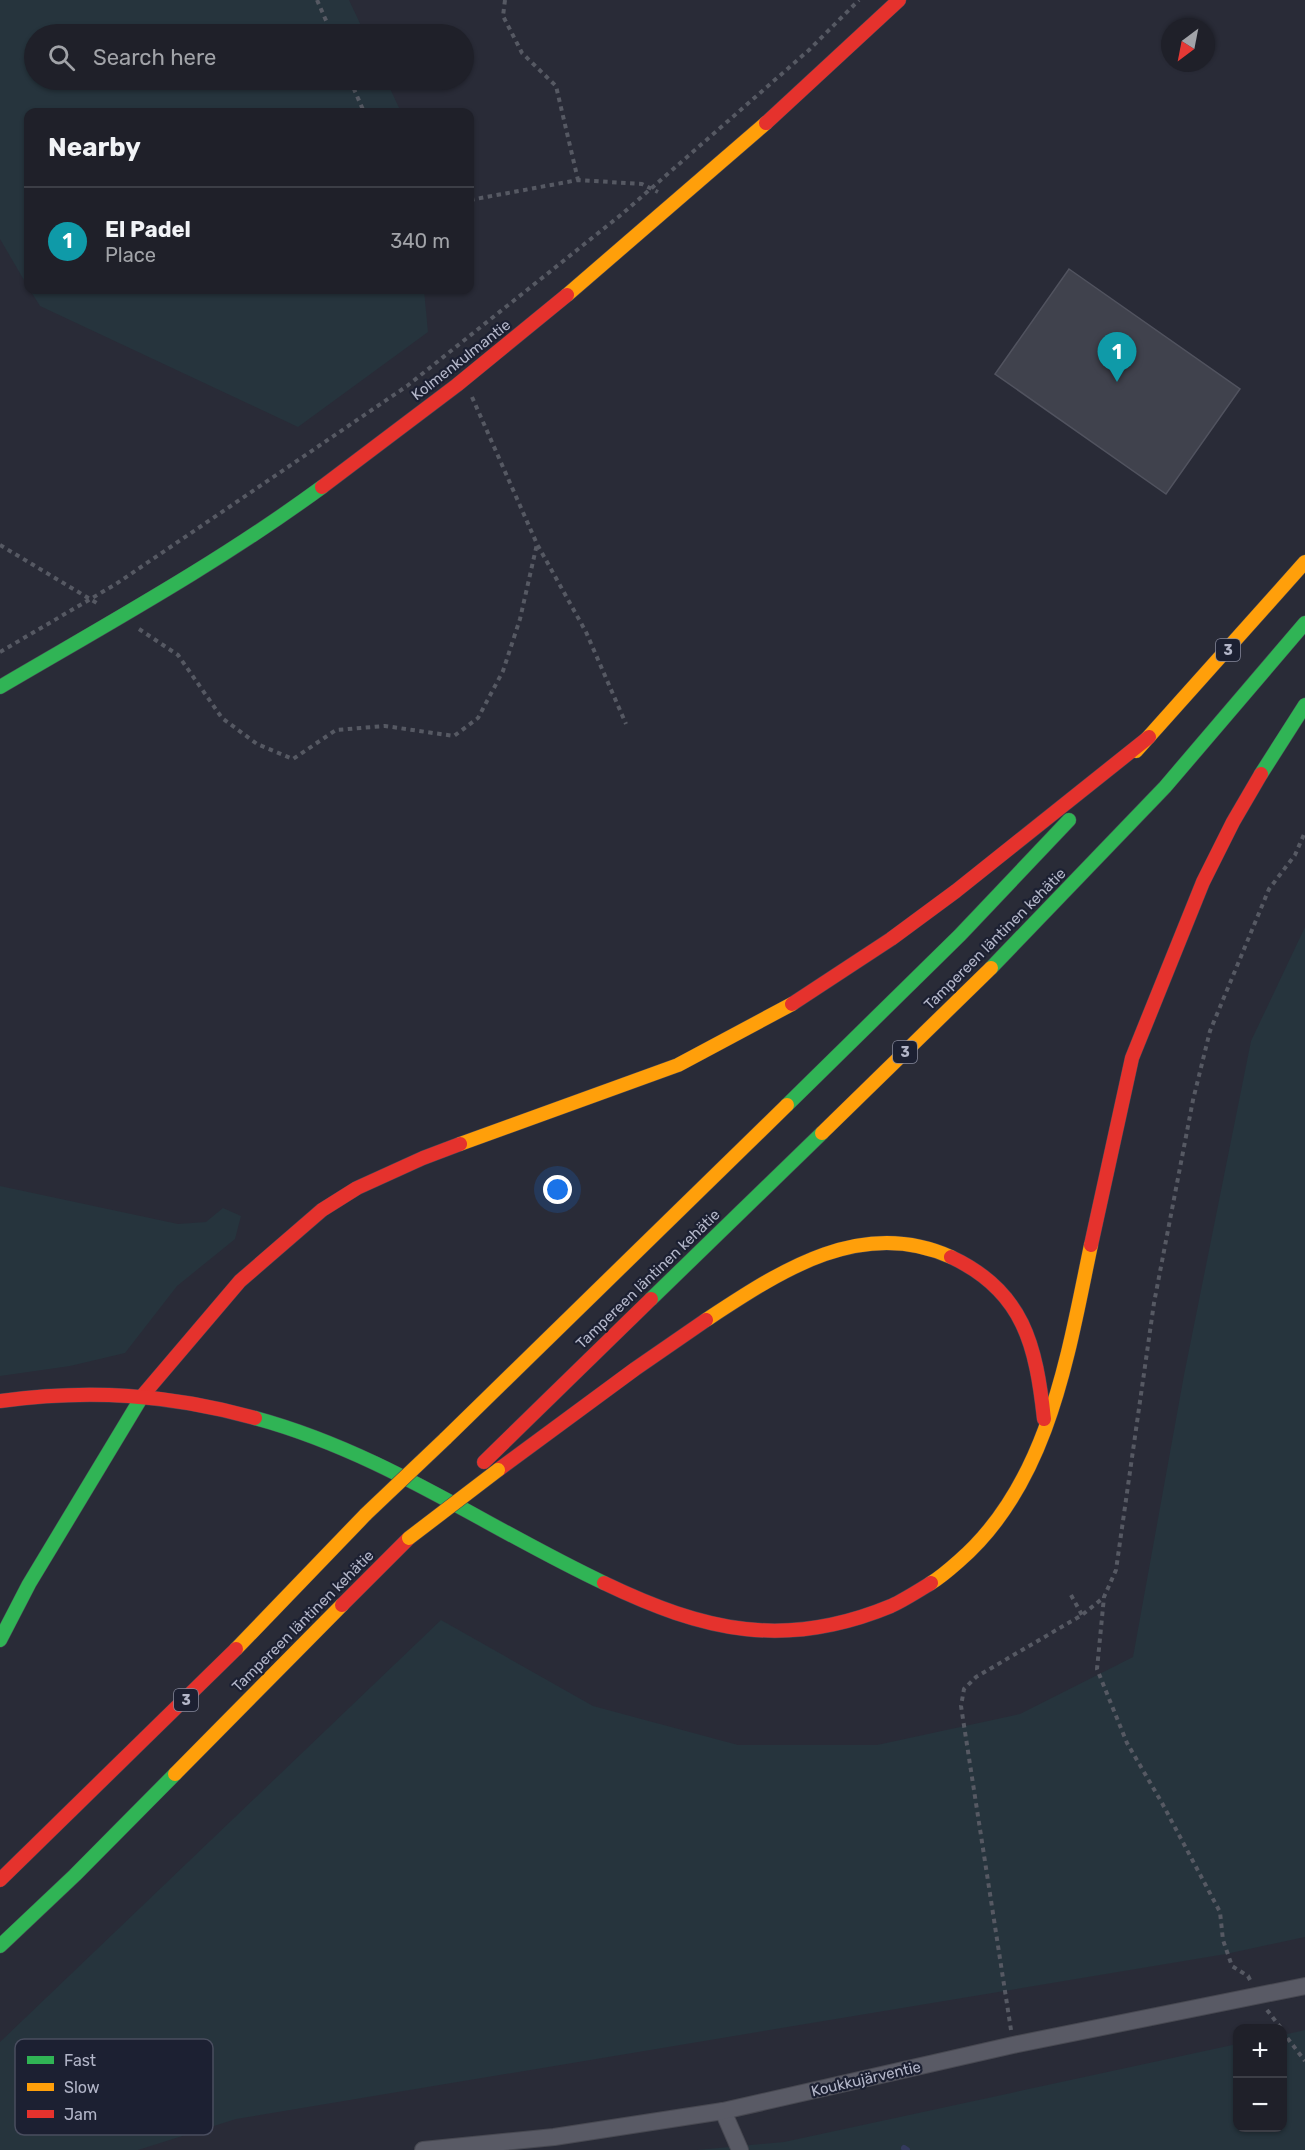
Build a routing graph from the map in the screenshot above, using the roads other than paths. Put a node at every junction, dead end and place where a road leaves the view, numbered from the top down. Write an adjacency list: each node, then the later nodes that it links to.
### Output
1 (899, 0): 4 (main road, Kolmenkulmantie)
2 (1305, 562): 6 (main road, Tampereen läntinen kehätie / 3)
3 (1305, 623): 10 (main road, Tampereen läntinen kehätie / 3, bridge)
4 (0, 687)
5 (1305, 705): 9 (main road)
6 (1149, 737): 7 (main road); 12 (main road, Tampereen läntinen kehätie / 3, bridge)
7 (143, 1395): 8 (main road); 9 (main road); 11 (main road)
8 (0, 1401)
9 (1045, 1431): 10 (main road, bridge)
10 (409, 1538): 13 (main road, Tampereen läntinen kehätie / 3)
11 (0, 1640)
12 (0, 1880)
13 (0, 1946)
14 (1305, 1986): 15 (street, Koukkujärventie)
15 (723, 2111): 16 (street, Koukkujärventie); 17 (street)
16 (423, 2150)
17 (740, 2150)

